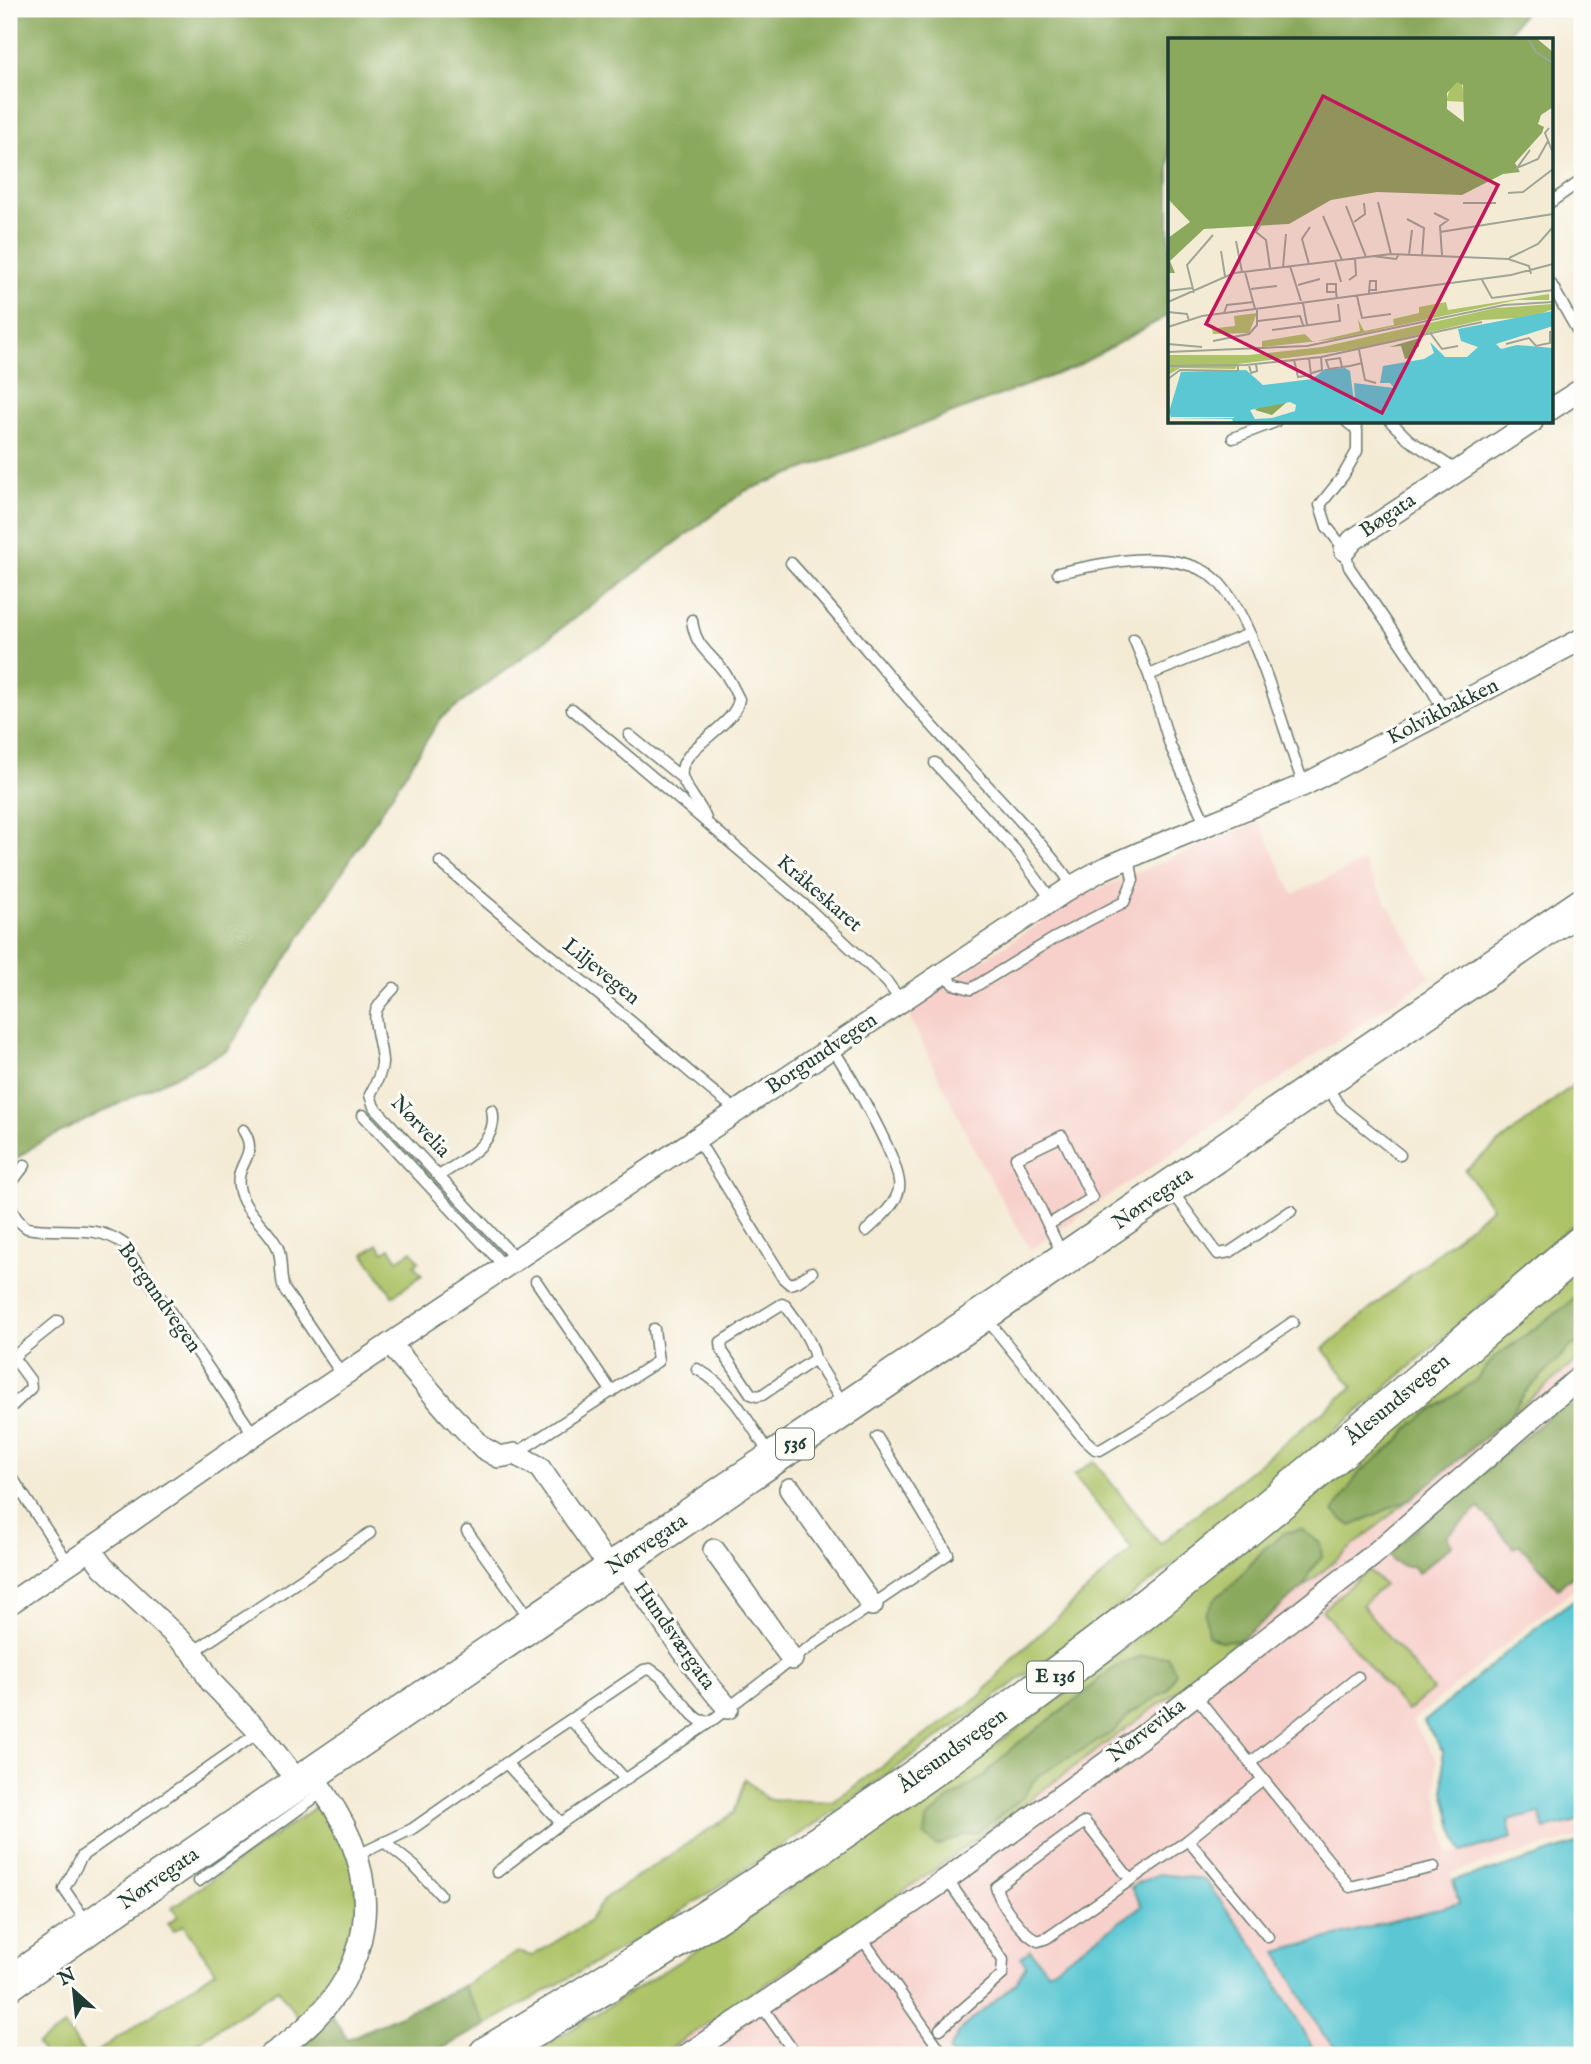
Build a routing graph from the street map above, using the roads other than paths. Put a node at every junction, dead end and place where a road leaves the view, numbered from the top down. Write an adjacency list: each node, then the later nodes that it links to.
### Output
1 (1582, 180): 2 (lane)
2 (1552, 201)
3 (1552, 286): 4 (lane)
4 (1582, 339)
5 (1582, 389): 6 (street)
6 (1552, 408)
7 (1270, 424): 11 (lane)
8 (1350, 424): 13 (lane, Bøgata)
9 (1393, 424): 12 (lane)
10 (1529, 424): 12 (street, Bøgata)
11 (1233, 438)
12 (1456, 470): 13 (street, Bøgata)
13 (1345, 550): 22 (lane)
14 (791, 563): 31 (lane)
15 (1058, 573): 17 (lane)
16 (692, 620): 25 (lane)
17 (1249, 635): 20 (lane); 26 (lane)
18 (1134, 639): 20 (lane)
19 (1582, 639): 22 (street, Kolvikbakken)
20 (1149, 675): 28 (lane)
21 (572, 709): 27 (lane, Kråkeskaret)
22 (1444, 711): 26 (street, Kolvikbakken)
23 (629, 735): 25 (lane, Kråkeskaret)
24 (935, 763): 32 (lane)
25 (682, 778): 27 (lane, Kråkeskaret)
26 (1304, 785): 28 (street, Kolvikbakken)
27 (706, 822): 36 (lane, Kråkeskaret)
28 (1206, 825): 29 (street, Kolvikbakken)
29 (1129, 858): 31 (street, Kolvikbakken); 34 (lane)
30 (440, 862): 40 (lane, Liljevegen)
31 (1073, 886): 32 (street, Borgundvegen)
32 (1052, 900): 34 (street, Borgundvegen)
33 (1582, 905): 38 (main road, Nørvegata / 536)
34 (945, 972): 36 (street, Borgundvegen)
35 (394, 988): 46 (lane, Nørvelia)
36 (901, 1001): 37 (street, Borgundvegen)
37 (832, 1048): 40 (street, Borgundvegen); 51 (lane)
38 (1323, 1082): 44 (lane); 47 (main road, Nørvegata / 536)
39 (492, 1110): 46 (lane, Nørvelia)
40 (738, 1111): 43 (street, Borgundvegen)
41 (363, 1115): 54 (lane, Nørvelia)
42 (243, 1130): 65 (lane)
43 (696, 1139): 54 (street, Borgundvegen); 55 (lane)
44 (1401, 1155)
45 (24, 1165): 48 (lane, Borgundvegen)
46 (439, 1176): 54 (lane, Nørvelia)
47 (1170, 1187): 49 (lane); 53 (main road, Nørvegata / 536)
48 (9, 1189): 69 (lane, Borgundvegen)
49 (1291, 1211)
50 (1048, 1225): 50 (lane); 53 (lane)
51 (866, 1231)
52 (1582, 1245): 114 (highway, Ålesundsvegen / E 136)
53 (1065, 1260): 57 (main road, Nørvegata / 536)
54 (511, 1264): 61 (street, Borgundvegen)
55 (812, 1272)
56 (536, 1281): 66 (lane)
57 (983, 1315): 59 (lane); 67 (main road, Nørvegata / 536)
58 (58, 1321): 68 (lane)
59 (1293, 1322)
60 (654, 1329): 66 (lane)
61 (390, 1344): 65 (street, Borgundvegen); 71 (street)
62 (814, 1359): 62 (lane); 67 (lane)
63 (697, 1369): 72 (lane)
64 (1582, 1374): 87 (street, Nørvevika)
65 (343, 1376): 69 (street, Borgundvegen)
66 (612, 1392): 71 (lane)
67 (847, 1408): 72 (main road, Nørvegata / 536)
68 (9, 1409)
69 (254, 1435): 77 (street, Borgundvegen)
70 (877, 1437): 82 (lane)
71 (515, 1454): 79 (street, Hundsværgata)
72 (772, 1459): 79 (main road, Nørvegata / 536)
73 (9, 1473): 80 (lane)
74 (790, 1489): 82 (street)
75 (467, 1531): 83 (lane)
76 (370, 1533): 84 (lane)
77 (90, 1549): 80 (street, Borgundvegen); 84 (street)
78 (714, 1550): 85 (street)
79 (611, 1558): 83 (main road, Nørvegata / 536); 88 (street, Hundsværgata)
80 (69, 1564): 81 (street, Borgundvegen)
81 (9, 1604)
82 (872, 1605): 85 (lane)
83 (533, 1623): 96 (main road, Nørvegata / 536)
84 (193, 1652): 91 (street)
85 (792, 1659): 88 (lane)
86 (1358, 1677): 93 (lane)
87 (1195, 1695): 93 (lane); 103 (street, Nørvevika)
88 (728, 1708): 90 (lane)
89 (570, 1720): 90 (lane); 92 (lane); 95 (lane)
90 (710, 1722): 95 (lane)
91 (259, 1732): 96 (street); 107 (lane)
92 (506, 1763): 97 (lane); 99 (lane)
93 (1250, 1763): 94 (lane)
94 (1263, 1779): 98 (lane); 101 (lane)
95 (626, 1780): 97 (lane)
96 (311, 1783): 100 (street); 105 (lane); 107 (main road, Nørvegata / 536)
97 (561, 1823): 102 (lane)
98 (1188, 1840): 104 (lane); 109 (lane)
99 (384, 1842): 100 (lane); 106 (lane)
100 (358, 1855): 113 (street)
101 (1434, 1867)
102 (497, 1872)
103 (947, 1879): 108 (street, Nørvevika); 112 (lane)
104 (1130, 1879): 104 (lane)
105 (199, 1881)
106 (440, 1894)
107 (90, 1927): 110 (main road, Nørvegata / 536)
108 (861, 1937): 111 (street, Nørvevika); 117 (lane)
109 (1268, 1937)
110 (9, 1984)
111 (761, 2005): 115 (street, Nørvevika); 116 (lane)
112 (940, 2029)
113 (270, 2055)
114 (488, 2055)
115 (687, 2055)
116 (796, 2055)
117 (936, 2055)

